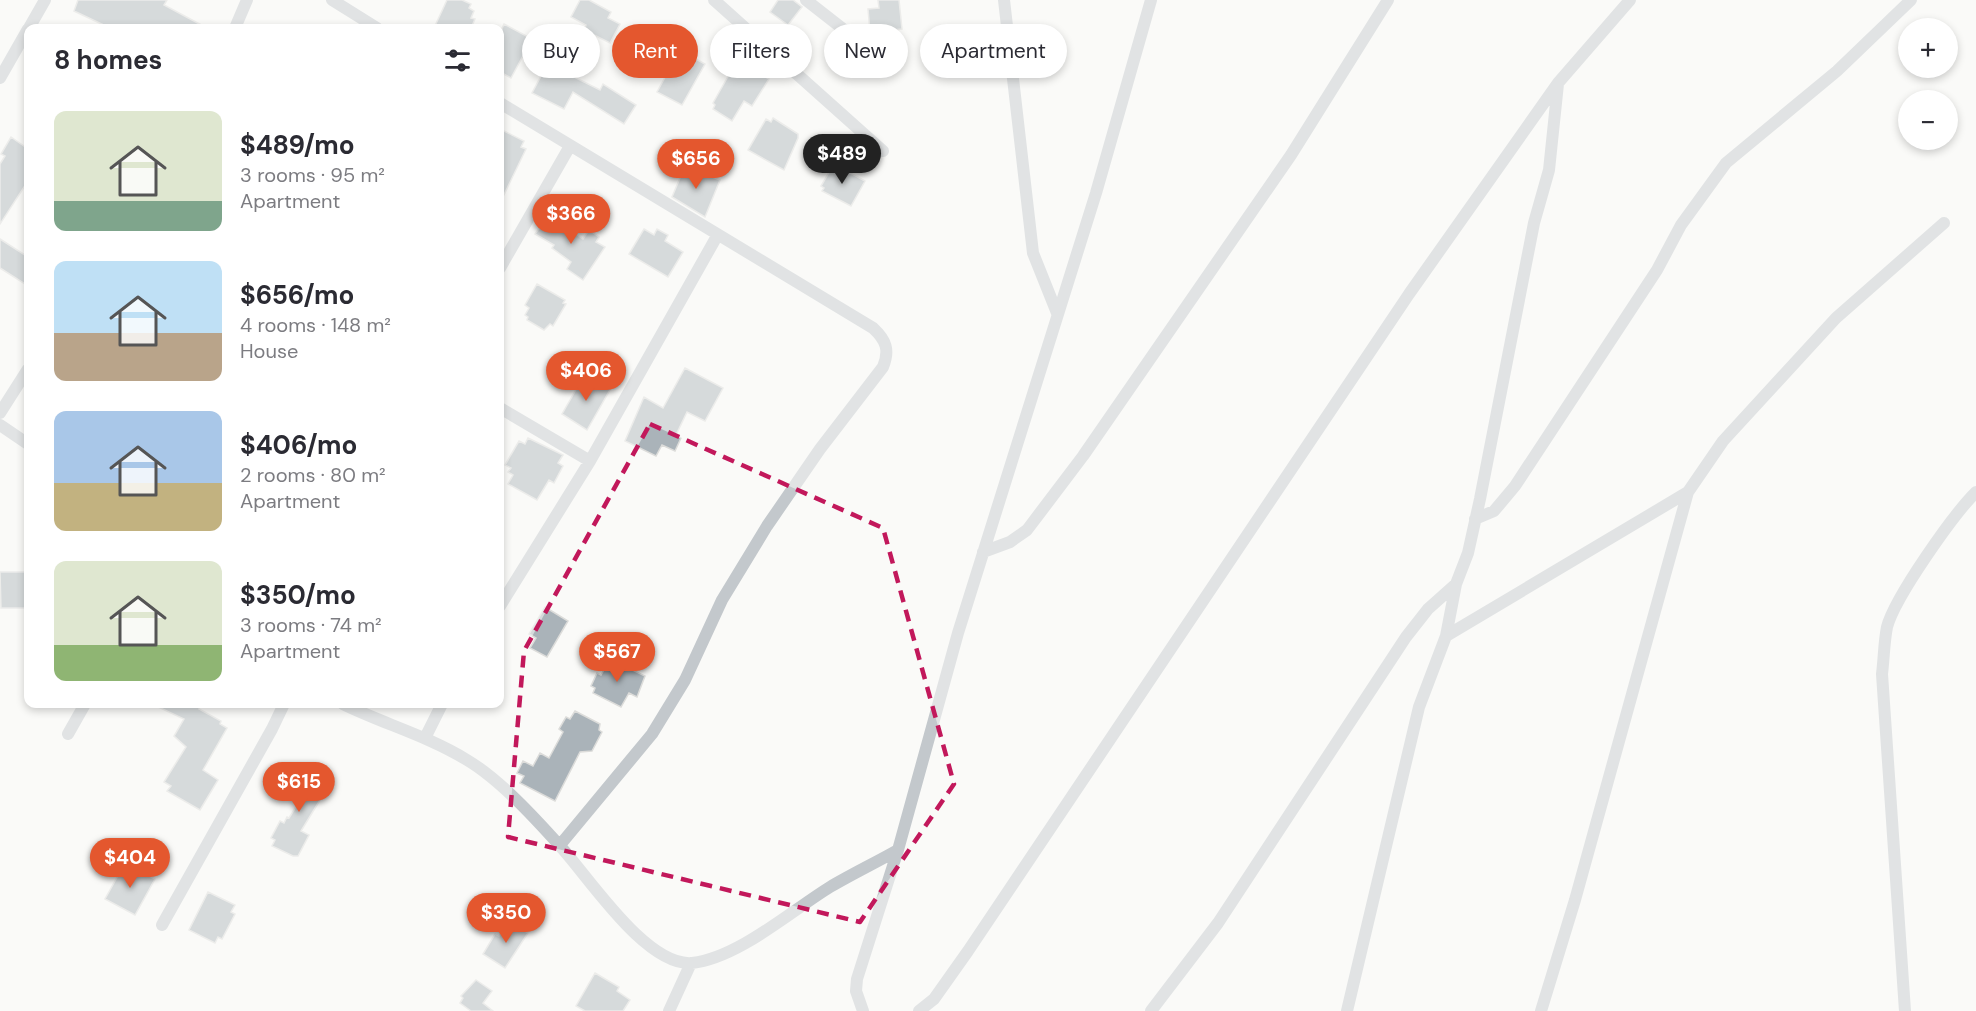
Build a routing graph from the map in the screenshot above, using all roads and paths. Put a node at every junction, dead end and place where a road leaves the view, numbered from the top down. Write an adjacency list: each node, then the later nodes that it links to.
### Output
1 (45, 0): 11 (street)
2 (247, 0): 12 (street)
3 (332, 0): 13 (street)
4 (714, 0): 20 (street)
5 (806, 0): 14 (street)
6 (1004, 0): 24 (street)
7 (1151, 0): 24 (street)
8 (1388, 0): 34 (street)
9 (1630, 0): 17 (street)
10 (1911, 0): 33 (street)
11 (32, 24)
12 (237, 24)
13 (371, 24)
14 (837, 24)
15 (24, 37): 16 (street)
16 (0, 78)
17 (1558, 83): 33 (street); 50 (street)
18 (504, 105): 19 (street)
19 (570, 146): 22 (street); 23 (street)
20 (883, 150)
21 (1944, 223): 31 (street)
22 (717, 236): 30 (street); 44 (street)
23 (504, 261)
24 (1057, 313): 34 (street)
25 (24, 375): 27 (street)
26 (504, 410): 30 (street)
27 (0, 413)
28 (0, 425): 29 (street)
29 (24, 441)
30 (590, 460): 36 (street)
31 (1688, 492): 37 (street); 53 (street)
32 (1976, 492): 54 (street)
33 (1475, 519): 35 (street)
34 (983, 552): 45 (street)
35 (1456, 584): 37 (street); 51 (street)
36 (504, 600)
37 (1446, 636): 52 (street)
38 (83, 708): 42 (street)
39 (282, 708): 46 (street)
40 (353, 708): 43 (street)
41 (440, 708): 43 (street)
42 (68, 734)
43 (425, 738): 44 (street)
44 (560, 845): 47 (street)
45 (898, 850): 47 (street); 49 (street)
46 (162, 925)
47 (691, 963): 48 (street)
48 (669, 1011)
49 (863, 1011)
50 (920, 1011)
51 (1151, 1011)
52 (1347, 1011)
53 (1541, 1011)
54 (1905, 1011)

